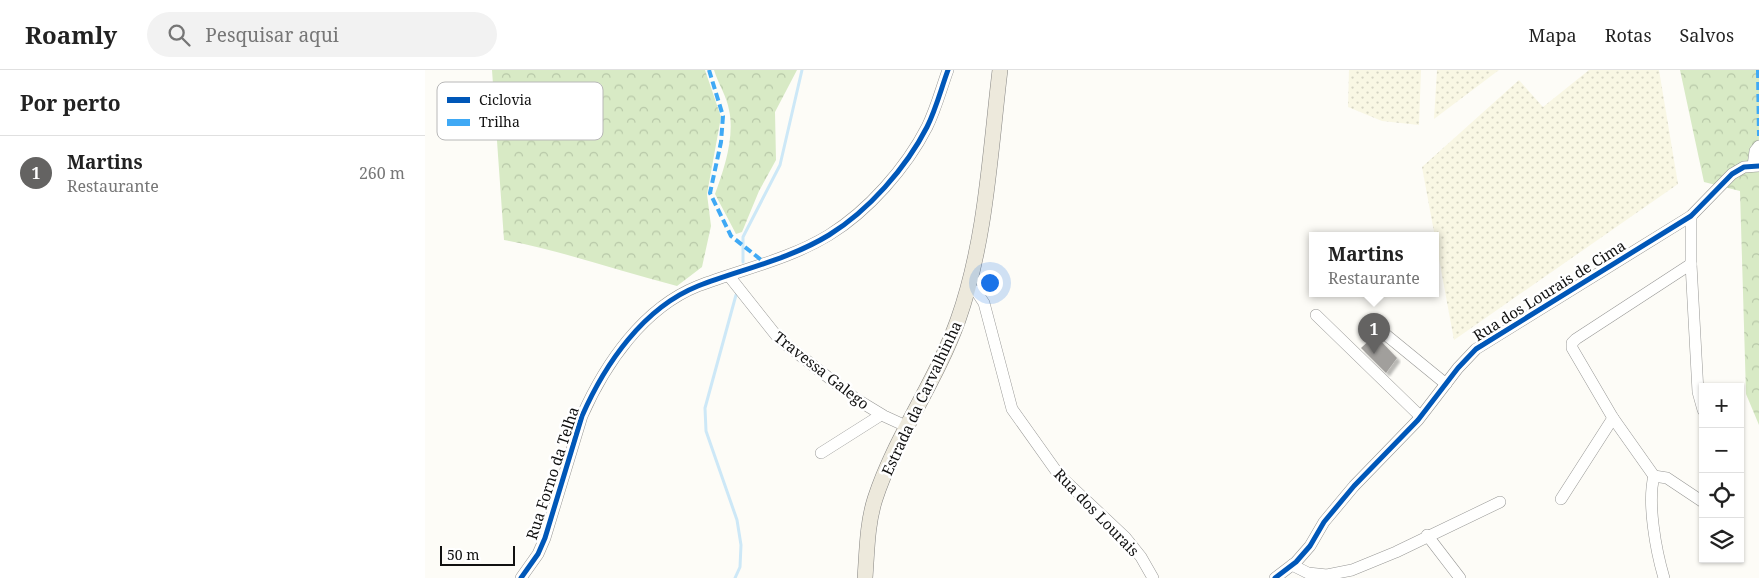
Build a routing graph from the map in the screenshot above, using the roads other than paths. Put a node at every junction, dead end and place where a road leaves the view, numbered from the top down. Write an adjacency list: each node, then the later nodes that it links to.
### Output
1 (948, 70): 7 (street, Rua Forno da Telha)
2 (1000, 70): 8 (main road, Estrada da Carvalhinha)
3 (1759, 146): 4 (street)
4 (1756, 166): 5 (street, Rua dos Lourais de Cima)
5 (1691, 216): 6 (street); 11 (street, Rua dos Lourais de Cima)
6 (1691, 264): 12 (street); 15 (street)
7 (729, 276): 13 (street, Travessa Galego); 24 (street, Rua Forno da Telha)
8 (968, 289): 16 (main road, Estrada da Carvalhinha); 26 (street, Rua dos Lourais)
9 (1316, 315): 14 (street)
10 (1380, 330): 11 (street)
11 (1446, 384): 14 (street, Rua dos Lourais de Cima)
12 (1699, 396)
13 (881, 415): 16 (street, Travessa Galego); 17 (street)
14 (1420, 416): 23 (street, Rua dos Lourais de Cima)
15 (1613, 418): 18 (street); 19 (street)
16 (908, 427): 25 (main road, Estrada da Carvalhinha)
17 (821, 453)
18 (1654, 476): 20 (street); 29 (street)
19 (1561, 499)
20 (1699, 499)
21 (1500, 502): 22 (street)
22 (1427, 536): 23 (street); 28 (street)
23 (1292, 565): 27 (street, Rua dos Lourais de Cima)
24 (521, 578)
25 (865, 578)
26 (1153, 578)
27 (1275, 578)
28 (1460, 578)
29 (1664, 578)

